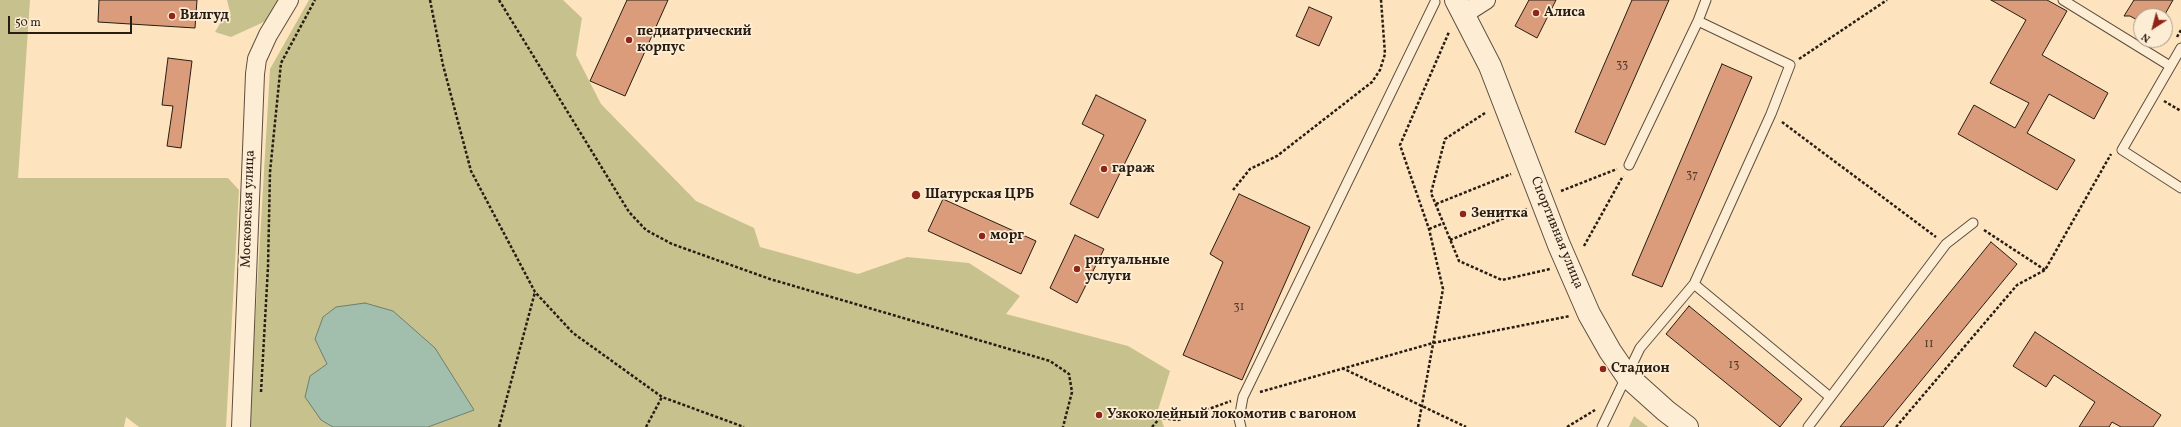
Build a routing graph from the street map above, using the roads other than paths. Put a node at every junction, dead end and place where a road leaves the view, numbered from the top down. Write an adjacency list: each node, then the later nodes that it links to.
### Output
1 (289, 0): 15 (street, Московская улица)
2 (1486, 0): 5 (street)
3 (1706, 0): 6 (lane)
4 (2063, 0): 8 (lane)
5 (1452, 5): 13 (street, Спортивная улица); 16 (lane)
6 (1698, 21): 9 (lane); 12 (lane)
7 (2181, 48): 8 (lane)
8 (2170, 66): 10 (lane)
9 (1629, 165)
10 (2181, 188)
11 (1973, 223): 14 (lane)
12 (1694, 284): 13 (lane); 14 (lane)
13 (1628, 376): 17 (lane); 18 (street, Спортивная улица)
14 (1830, 397): 19 (lane)
15 (241, 427)
16 (1241, 427)
17 (1602, 427)
18 (1687, 427)
19 (1808, 427)

